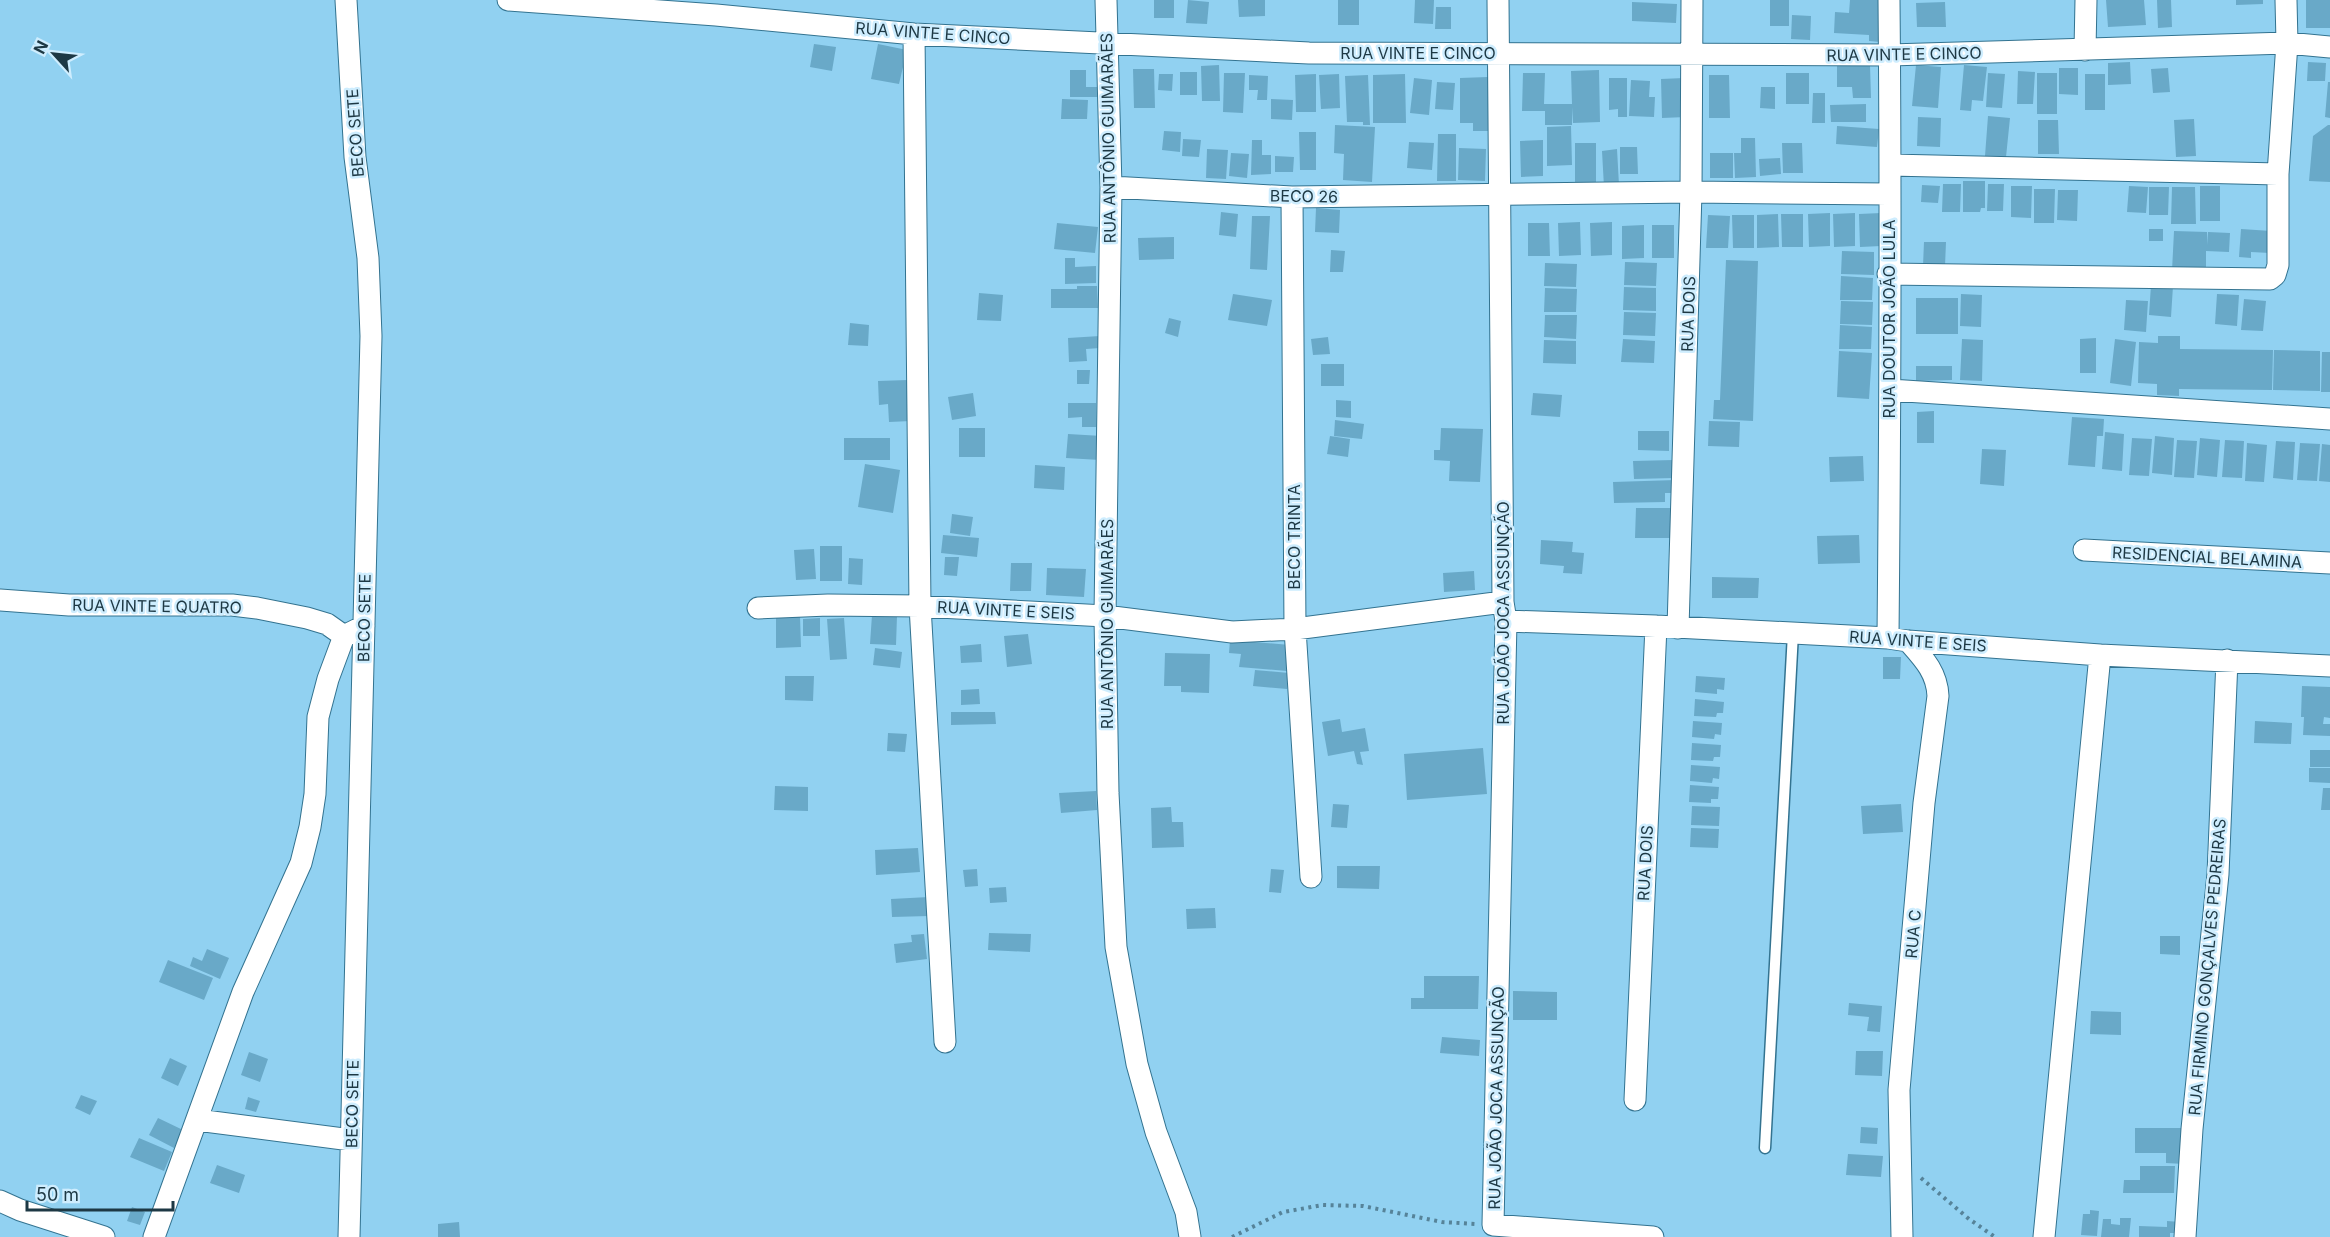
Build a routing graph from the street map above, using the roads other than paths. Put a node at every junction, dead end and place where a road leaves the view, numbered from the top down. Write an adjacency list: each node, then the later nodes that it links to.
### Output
1 (346, 0): 34 (street, BECO SETE)
2 (508, 0): 9 (street, RUA VINTE E CINCO)
3 (1106, 0): 10 (street, RUA ANTÔNIO GUIMARÃES)
4 (1498, 0): 14 (street, RUA JOÃO JOCA ASSUNÇÃO)
5 (1692, 0): 16 (street, RUA DOIS)
6 (1889, 0): 15 (street, RUA DOUTOR JOÃO LULA)
7 (2086, 0): 13 (street)
8 (2286, 0): 11 (street)
9 (914, 34): 10 (street, RUA VINTE E CINCO); 30 (street)
10 (1107, 42): 14 (street, RUA VINTE E CINCO); 19 (street, RUA ANTÔNIO GUIMARÃES)
11 (2287, 43): 12 (street, RUA VINTE E CINCO); 13 (street, RUA VINTE E CINCO); 18 (street)
12 (2330, 47)
13 (2085, 50): 15 (street, RUA VINTE E CINCO)
14 (1498, 54): 16 (street, RUA VINTE E CINCO); 22 (street, RUA JOÃO JOCA ASSUNÇÃO)
15 (1890, 55): 16 (street, RUA VINTE E CINCO); 17 (street, RUA DOUTOR JOÃO LULA)
16 (1693, 56): 20 (street, RUA DOIS)
17 (1890, 165): 18 (street); 21 (street, RUA DOUTOR JOÃO LULA)
18 (2278, 174): 24 (street)
19 (1111, 187): 23 (street, BECO 26); 33 (street, RUA ANTÔNIO GUIMARÃES)
20 (1691, 192): 21 (street, BECO 26); 22 (street, BECO 26); 36 (street, RUA DOIS)
21 (1888, 194): 24 (street, RUA DOUTOR JOÃO LULA)
22 (1498, 196): 23 (street, BECO 26); 32 (street, RUA JOÃO JOCA ASSUNÇÃO)
23 (1292, 197): 37 (street, BECO TRINTA)
24 (1888, 274): 25 (street, RUA DOUTOR JOÃO LULA)
25 (1890, 390): 26 (street); 40 (street, RUA DOUTOR JOÃO LULA)
26 (2330, 419)
27 (2084, 550): 28 (street, RESIDENCIAL BELAMINA)
28 (2330, 563)
29 (0, 600): 39 (street, RUA VINTE E QUATRO)
30 (920, 606): 31 (street, RUA VINTE E SEIS); 33 (street, RUA VINTE E SEIS); 45 (street)
31 (758, 608)
32 (1505, 611): 35 (street, RUA VINTE E SEIS); 37 (street, RUA VINTE E SEIS); 51 (street, RUA JOÃO JOCA ASSUNÇÃO)
33 (1105, 616): 37 (street, RUA VINTE E SEIS); 55 (street, RUA ANTÔNIO GUIMARÃES)
34 (364, 626): 39 (street); 48 (street, BECO SETE)
35 (1656, 626): 36 (street, RUA VINTE E SEIS); 46 (street, RUA DOIS)
36 (1678, 628): 38 (street, RUA VINTE E SEIS)
37 (1295, 629): 44 (street, BECO TRINTA)
38 (1793, 633): 40 (street, RUA VINTE E SEIS); 49 (lane)
39 (344, 636): 47 (street)
40 (1898, 640): 41 (street, RUA VINTE E SEIS); 57 (street, RUA C)
41 (2100, 655): 42 (street, RUA VINTE E SEIS); 58 (street)
42 (2227, 660): 43 (street, RUA VINTE E SEIS); 59 (street, RUA FIRMINO GONÇALVES PEDREIRAS)
43 (2330, 666)
44 (1311, 877)
45 (945, 1042)
46 (1635, 1100)
47 (197, 1120): 48 (street); 53 (street)
48 (351, 1140): 54 (street, BECO SETE)
49 (1766, 1148)
50 (0, 1200): 52 (street)
51 (1553, 1233): 56 (street)
52 (104, 1237)
53 (154, 1237)
54 (349, 1237)
55 (1190, 1237)
56 (1653, 1237)
57 (1902, 1237)
58 (2044, 1237)
59 (2185, 1237)

